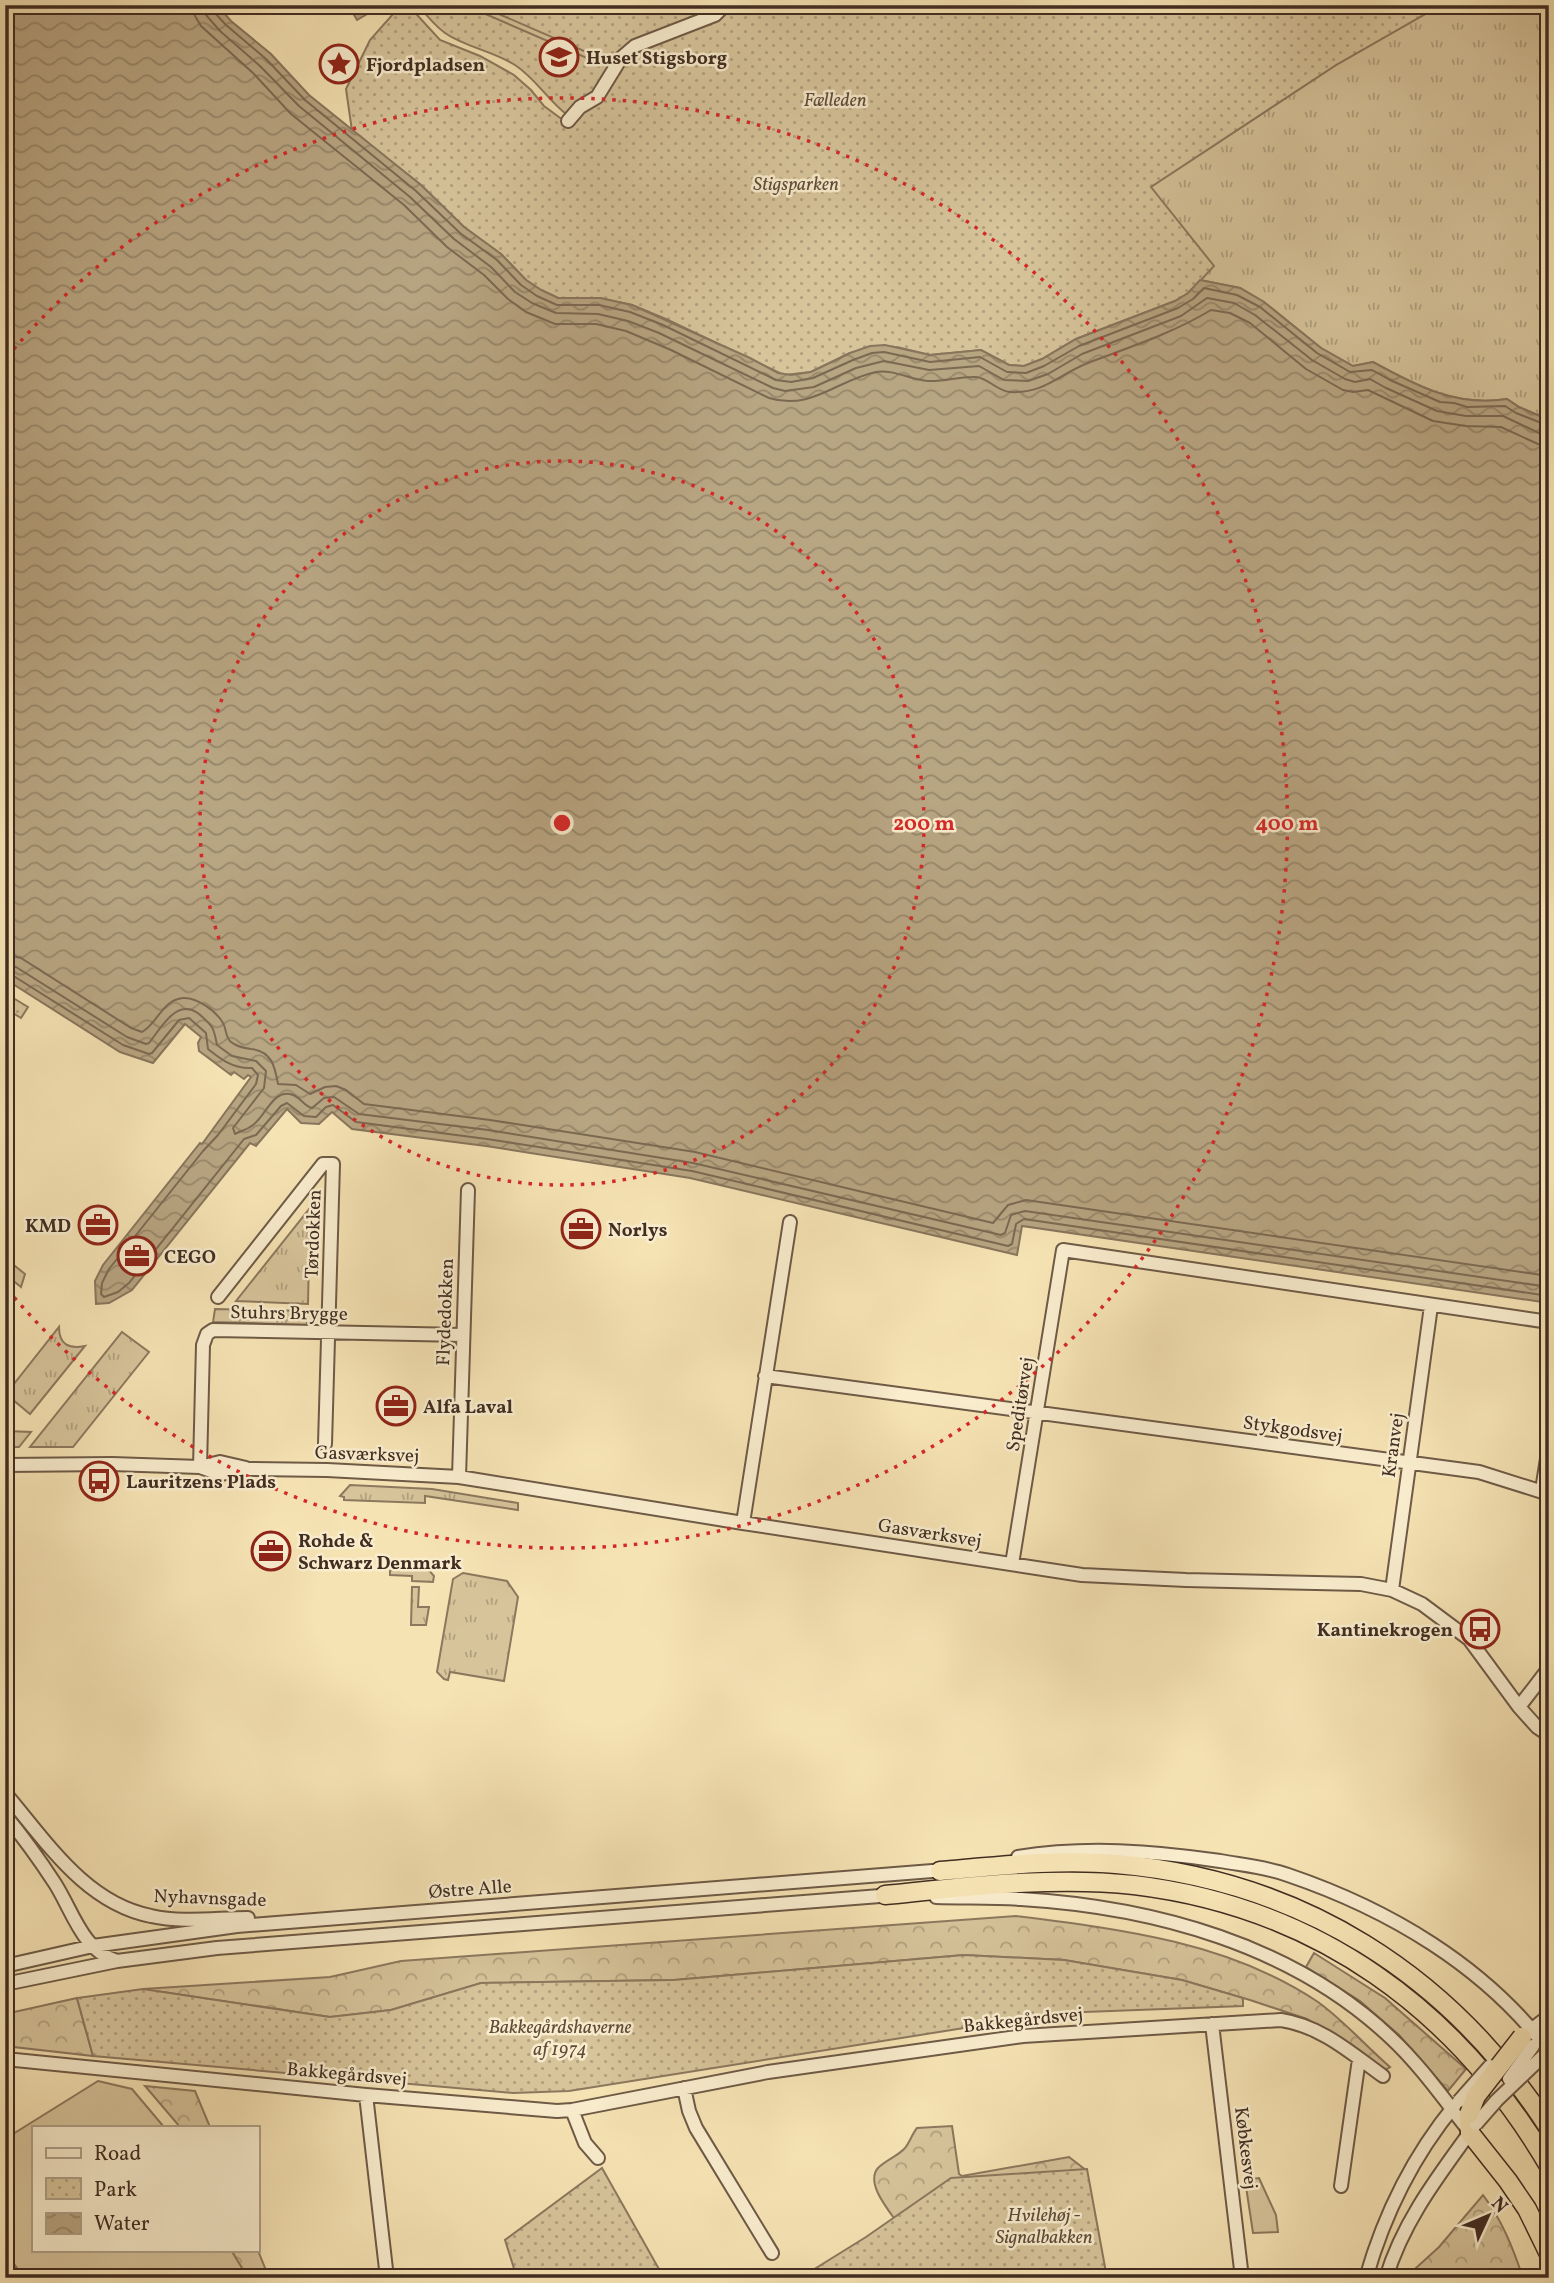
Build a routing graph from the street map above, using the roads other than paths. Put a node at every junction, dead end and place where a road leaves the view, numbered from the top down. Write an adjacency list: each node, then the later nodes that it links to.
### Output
1 (725, 5): 2 (street)
2 (568, 121)
3 (468, 1190): 9 (street, Flydedokken)
4 (790, 1222): 10 (street)
5 (218, 1297): 8 (street, Tørdokken)
6 (1431, 1306): 7 (street); 11 (street, Speditørvej); 14 (street, Kranvej)
7 (1549, 1322)
8 (328, 1332): 9 (street, Stuhrs Brygge); 12 (street, Tørdokken); 16 (street, Stuhrs Brygge)
9 (463, 1335): 17 (street, Flydedokken)
10 (765, 1376): 11 (street); 19 (street)
11 (1037, 1411): 14 (street, Stykgodsvej); 20 (street, Speditørvej)
12 (325, 1444)
13 (1549, 1446): 18 (street, Stykgodsvej)
14 (1409, 1463): 18 (street, Stykgodsvej); 21 (street, Kranvej)
15 (5, 1465): 16 (street, Gasværksvej)
16 (200, 1467): 17 (street, Gasværksvej)
17 (459, 1477): 19 (street, Gasværksvej)
18 (1545, 1492)
19 (743, 1523): 20 (street, Gasværksvej)
20 (1013, 1564): 21 (street, Gasværksvej)
21 (1392, 1590): 23 (street, Gasværksvej)
22 (1549, 1668): 23 (street)
23 (1519, 1707): 24 (street, Gasværksvej)
24 (1549, 1735)
25 (5, 1793): 29 (street, Nyhavnsgade)
26 (5, 1815): 30 (street)
27 (940, 1871): 29 (street, Østre Alle); 36 (street, Østre Alle); 45 (highway)
28 (885, 1895): 31 (street, Østre Alle); 44 (street, Østre Alle); 47 (highway)
29 (336, 1918): 30 (street, Østre Alle)
30 (93, 1946): 31 (street); 32 (street, Østre Alle)
31 (117, 1961): 33 (street, Østre Alle)
32 (5, 1966)
33 (5, 1984)
34 (1549, 2016): 36 (street)
35 (1212, 2024): 39 (street, Bakkegårdsvej); 41 (street, Bakkegårdsvej); 54 (street, Købkesvej)
36 (1526, 2033): 37 (street, Østre Alle); 44 (highway, bridge)
37 (1547, 2052): 44 (street, bridge)
38 (5, 2059): 42 (street, Bakkegårdsvej)
39 (1359, 2059): 40 (street, Bakkegårdsvej); 48 (street)
40 (1383, 2076)
41 (684, 2088): 43 (street, Bakkegårdsvej); 49 (street)
42 (366, 2095): 43 (street, Bakkegårdsvej); 53 (street)
43 (572, 2110): 46 (street)
44 (1467, 2117): 50 (highway); 55 (street); 56 (street)
45 (1549, 2128)
46 (598, 2158)
47 (1549, 2166)
48 (1341, 2186)
49 (772, 2253)
50 (1549, 2254)
51 (5, 2266): 52 (street)
52 (13, 2278)
53 (387, 2278)
54 (1242, 2278)
55 (1366, 2278)
56 (1386, 2278)

